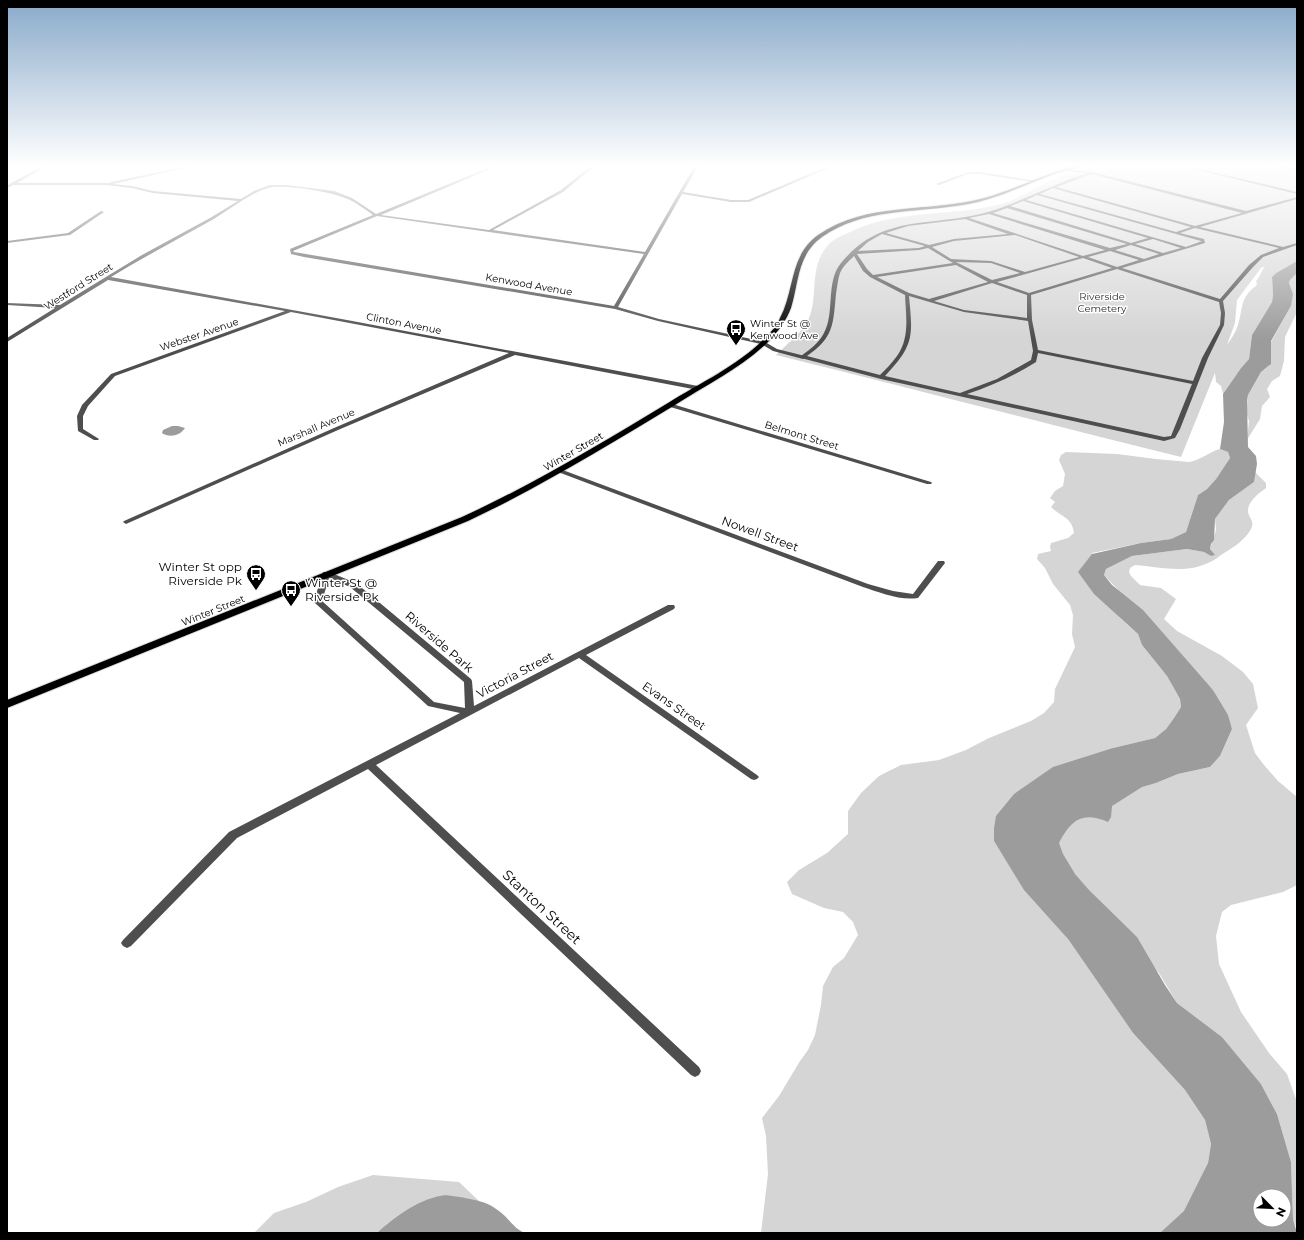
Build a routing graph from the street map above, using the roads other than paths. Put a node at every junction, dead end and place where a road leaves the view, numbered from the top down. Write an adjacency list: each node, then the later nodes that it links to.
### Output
1 (86, 223): 24 (street)
2 (203, 223): 41 (street, Westford Street)
3 (357, 223): 49 (street, Kenwood Avenue)
4 (432, 223): 17 (street)
5 (504, 223): 17 (street)
6 (663, 223): 31 (street)
7 (847, 223): 53 (main road, Winter Street)
8 (925, 223): 18 (street)
9 (980, 223): 20 (street)
10 (1021, 223): 30 (street)
11 (1061, 223): 25 (street)
12 (1101, 223): 23 (street)
13 (1140, 223): 19 (street)
14 (1184, 223): 16 (street)
15 (1206, 223): 16 (street)
16 (1195, 226): 19 (street); 29 (street)
17 (489, 231): 31 (street)
18 (882, 233): 27 (street); 32 (street)
19 (1176, 233): 21 (street); 28 (street)
20 (1015, 234): 27 (street); 34 (street)
21 (1168, 234)
22 (1160, 236): 23 (street)
23 (1153, 238): 25 (street); 28 (street)
24 (7, 242)
25 (1131, 244): 30 (street); 33 (street)
26 (1297, 244): 29 (street)
27 (928, 246): 32 (street); 35 (street)
28 (1186, 248): 33 (street)
29 (1283, 248): 46 (street)
30 (1108, 250): 34 (street); 36 (street)
31 (646, 253): 49 (street)
32 (854, 253): 40 (street); 56 (street)
33 (1163, 254): 36 (street)
34 (1083, 257): 38 (street); 39 (street)
35 (950, 260): 37 (street); 39 (street)
36 (1144, 260): 38 (street)
37 (957, 264): 40 (street); 42 (street)
38 (1117, 268): 44 (street); 46 (street)
39 (1024, 274): 42 (street)
40 (872, 276): 43 (street)
41 (107, 278): 48 (street, Westford Street); 50 (street, Clinton Avenue)
42 (992, 282): 44 (street); 45 (street)
43 (907, 294): 45 (street); 57 (street)
44 (1029, 294): 51 (street)
45 (929, 301): 51 (street)
46 (1221, 301): 58 (street, Kenwood Avenue)
47 (7, 304): 48 (street)
48 (61, 307): 52 (street, Westford Street)
49 (615, 308): 53 (street, Kenwood Avenue)
50 (291, 311): 55 (street, Clinton Avenue); 62 (street, Webster Avenue)
51 (1030, 320): 54 (street)
52 (7, 340)
53 (763, 343): 56 (street, Kenwood Avenue); 59 (main road, Winter Street)
54 (1036, 352): 58 (street); 60 (street)
55 (514, 353): 59 (street, Clinton Avenue); 65 (street, Marshall Avenue)
56 (803, 357): 57 (street, Kenwood Avenue)
57 (881, 377): 60 (street, Kenwood Avenue)
58 (1195, 383): 60 (street, Kenwood Avenue)
59 (698, 388): 61 (main road, Winter Street)
60 (961, 394)
61 (669, 405): 63 (main road, Winter Street); 64 (street, Belmont Street)
62 (96, 439)
63 (560, 471): 66 (street, Nowell Street); 67 (main road, Winter Street)
64 (929, 483)
65 (126, 522)
66 (941, 563)
67 (326, 574): 70 (main road, Winter Street); 71 (street, Riverside Park); 71 (street)
68 (671, 607): 69 (street, Victoria Street)
69 (580, 654): 71 (street, Victoria Street); 73 (street, Evans Street)
70 (7, 704)
71 (470, 712): 72 (street, Victoria Street)
72 (369, 764): 74 (street, Victoria Street); 75 (street, Stanton Street)
73 (754, 777)
74 (127, 944)
75 (695, 1071)

